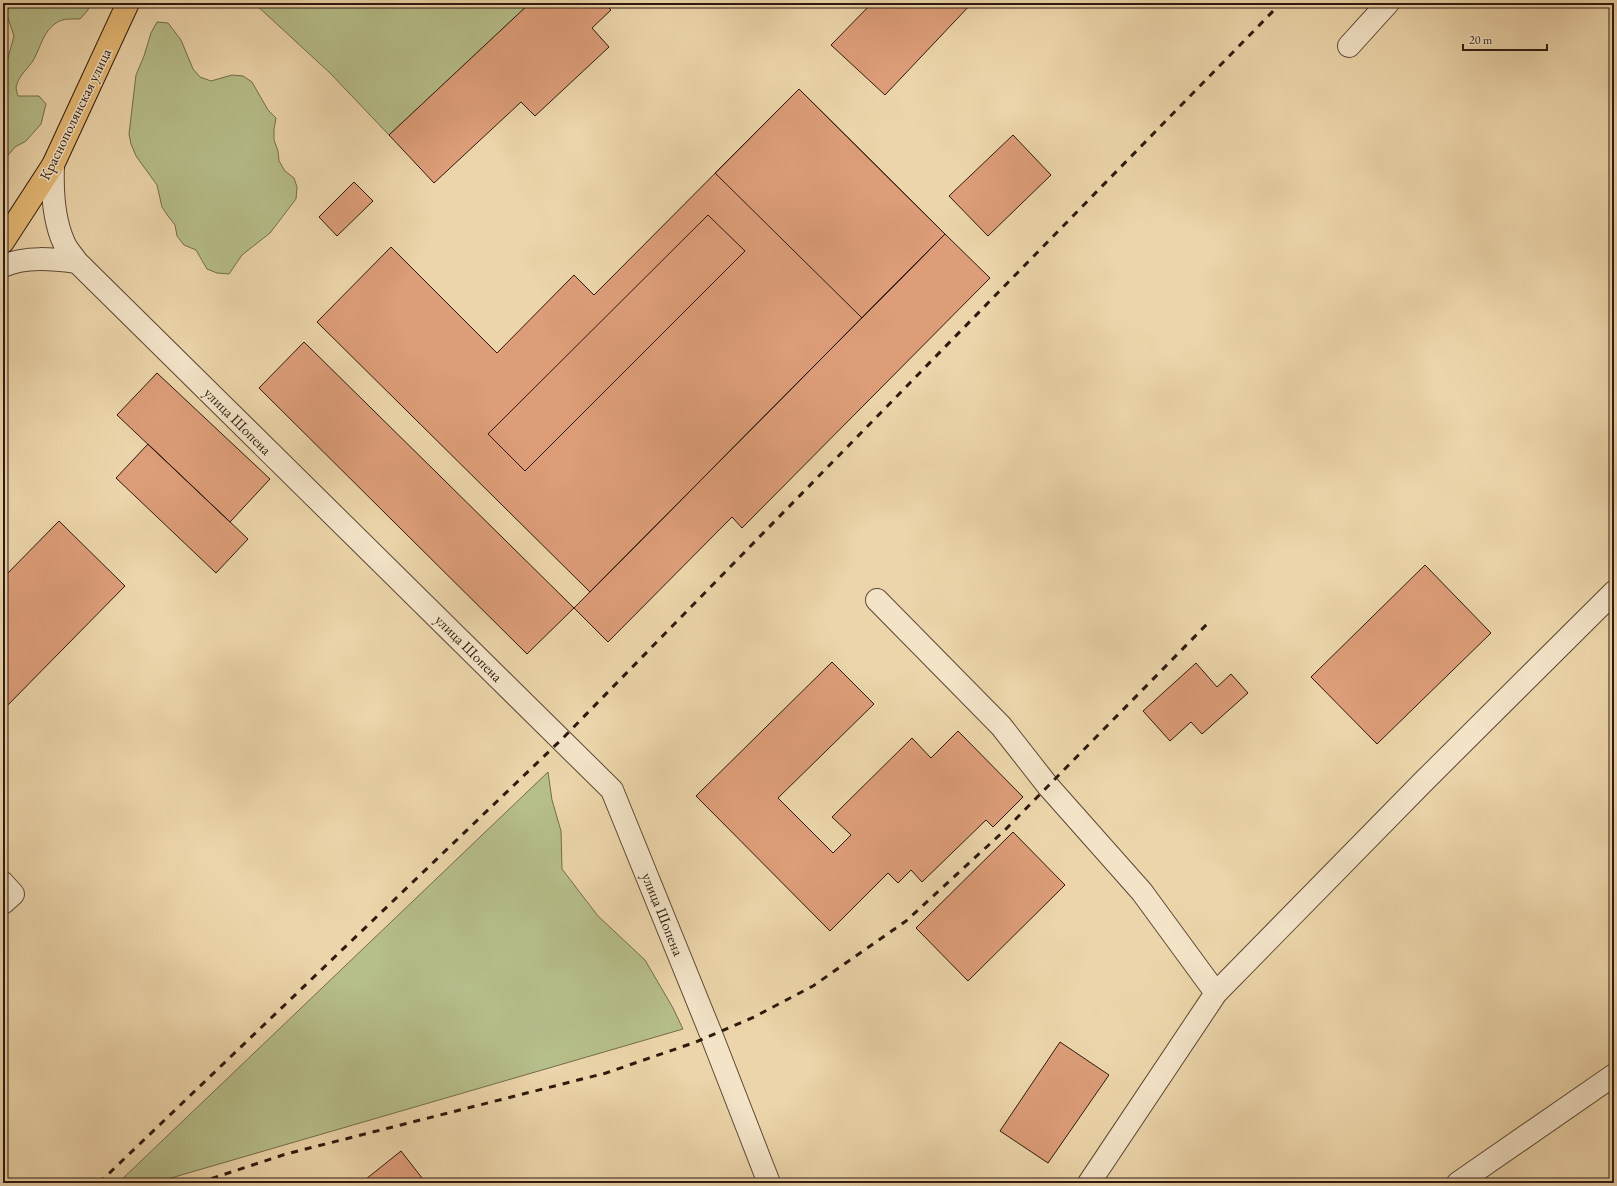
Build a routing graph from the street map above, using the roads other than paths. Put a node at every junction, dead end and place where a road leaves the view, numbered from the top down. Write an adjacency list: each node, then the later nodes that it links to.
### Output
1 (128, 3): 4 (main road, Краснополянская улица)
2 (1388, 3): 3 (street)
3 (1349, 46)
4 (53, 165): 5 (main road, Краснополянская улица); 6 (street, улица Шопена)
5 (3, 242)
6 (76, 262): 7 (street); 14 (street, улица Шопена)
7 (3, 266)
8 (1614, 592): 12 (street)
9 (877, 600): 12 (street)
10 (3, 883): 11 (street)
11 (3, 903)
12 (1216, 993): 15 (street)
13 (1614, 1075): 16 (street)
14 (769, 1183)
15 (1089, 1183)
16 (1458, 1183)

